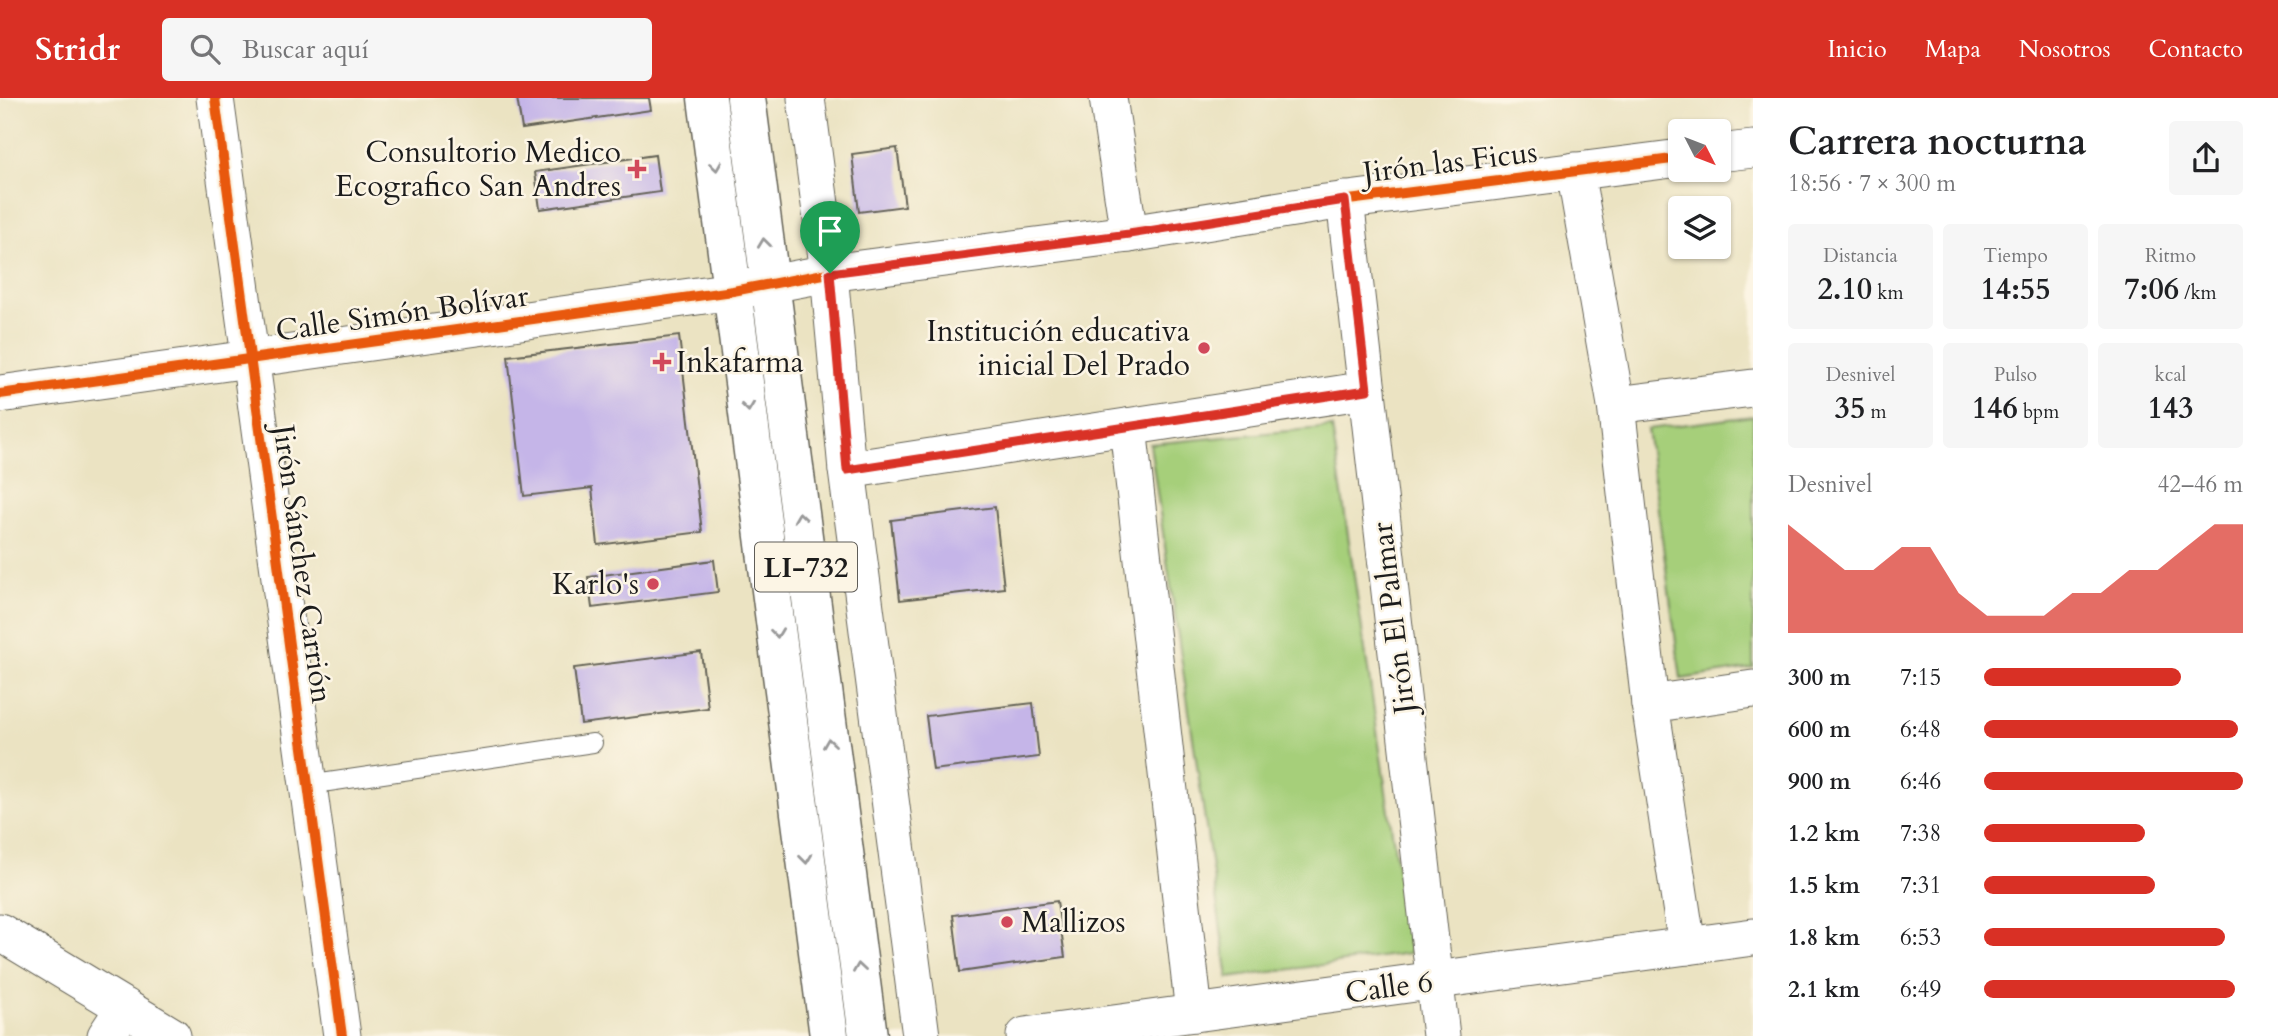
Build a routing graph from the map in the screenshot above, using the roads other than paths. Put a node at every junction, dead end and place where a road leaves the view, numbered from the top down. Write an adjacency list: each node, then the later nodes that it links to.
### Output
1 (215, 98): 14 (street, Jirón Sánchez Carrión)
2 (707, 98): 13 (main road, LI-732, one-way to 13)
3 (746, 98): 13 (main road, LI-732, one-way to 3)
4 (806, 98): 12 (street)
5 (1108, 98): 11 (street)
6 (1753, 149): 7 (street)
7 (1731, 152)
8 (1668, 160): 9 (street, Jirón las Ficus)
9 (1575, 172): 10 (street, Jirón las Ficus); 18 (street)
10 (1345, 200): 11 (street, Jirón las Ficus); 16 (street, Jirón El Palmar)
11 (1129, 234): 12 (street, Jirón las Ficus)
12 (830, 273): 13 (street, Jirón las Ficus); 20 (street)
13 (751, 288): 14 (street, Calle Simón Bolívar); 33 (main road, LI-732, one-way to 33); 34 (main road, LI-732, one-way to 13)
14 (250, 359): 17 (street, Calle Simón Bolívar); 24 (street, Jirón Sánchez Carrión)
15 (1753, 388): 18 (street)
16 (1367, 390): 19 (street); 28 (street, Jirón El Palmar)
17 (0, 394)
18 (1616, 405): 22 (street)
19 (1128, 428): 20 (street); 29 (street)
20 (847, 470): 35 (street)
21 (1753, 689): 22 (street)
22 (1650, 704): 27 (street)
23 (593, 743): 24 (lane)
24 (308, 785): 32 (street, Jirón Sánchez Carrión)
25 (0, 932): 30 (street)
26 (1753, 936): 27 (street, Calle 6)
27 (1687, 946): 28 (street, Calle 6)
28 (1434, 980): 29 (street, Calle 6); 37 (street, Jirón El Palmar)
29 (1194, 1013): 36 (street, Calle 6)
30 (116, 1022): 31 (street)
31 (172, 1036)
32 (342, 1036)
33 (829, 1036)
34 (868, 1036)
35 (921, 1036)
36 (1024, 1036)
37 (1441, 1036)

